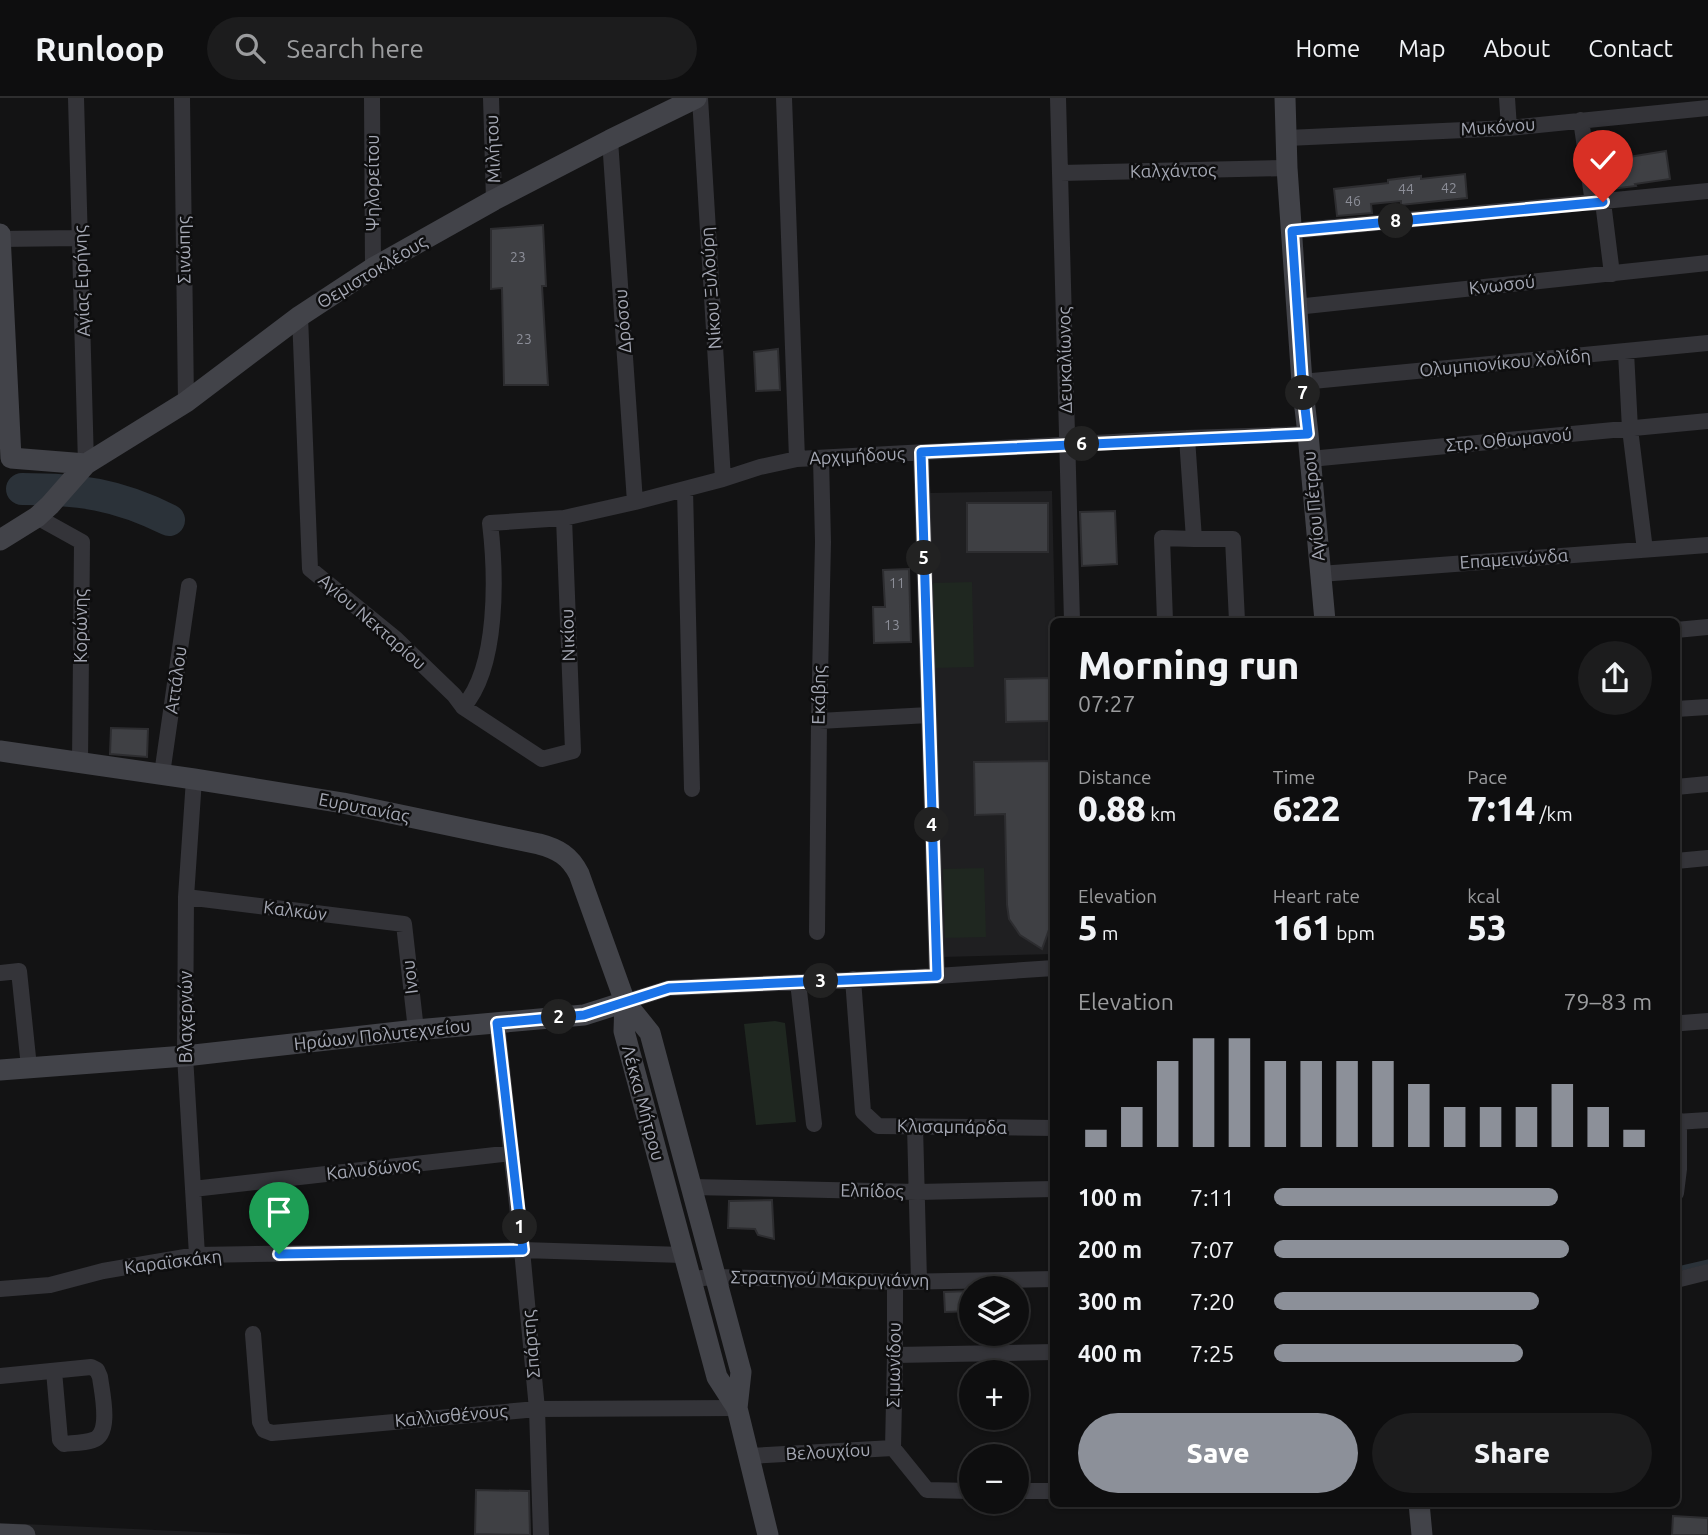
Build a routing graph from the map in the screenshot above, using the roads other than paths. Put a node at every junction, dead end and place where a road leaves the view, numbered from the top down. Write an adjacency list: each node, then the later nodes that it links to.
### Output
1 (76, 98): 22 (street, Αγίας Ειρήνης)
2 (182, 98): 32 (street, Σινώπης)
3 (372, 98): 25 (street, Ψηλορείτου)
4 (491, 98): 18 (street, Μιλήτου)
5 (698, 98): 14 (street, Θεμιστοκλέους); 44 (street, Νίκου Ξυλούρη)
6 (784, 98): 41 (street)
7 (1058, 98): 16 (street, Δευκαλίωνος)
8 (1285, 98): 13 (street, Αγίου Πέτρου)
9 (1507, 98): 12 (street)
10 (1708, 108): 11 (street, Μυκόνου)
11 (1581, 121): 12 (street, Μυκόνου); 19 (street)
12 (1509, 128): 13 (street, Μυκόνου)
13 (1287, 138): 15 (street, Αγίου Πέτρου)
14 (610, 140): 18 (street, Θεμιστοκλέους); 46 (street, Δρόσου)
15 (1287, 168): 16 (street, Καλχάντος); 20 (street, Αγίου Πέτρου)
16 (1060, 173): 37 (street, Δευκαλίωνος)
17 (1708, 191): 19 (street)
18 (494, 200): 25 (street, Θεμιστοκλέους)
19 (1598, 202): 20 (street); 26 (street)
20 (1292, 231): 27 (street, Αγίου Πέτρου)
21 (0, 234): 23 (street)
22 (80, 238): 23 (street); 43 (street, Αγίας Ειρήνης)
23 (0, 239): 39 (street)
24 (1708, 264): 26 (street, Κνωσού)
25 (373, 268): 28 (street, Θεμιστοκλέους)
26 (1612, 274): 27 (street, Κνωσού)
27 (1296, 307): 31 (street, Αγίου Πέτρου)
28 (300, 316): 32 (street, Θεμιστοκλέους); 61 (street, Αγίου Νεκταρίου)
29 (1708, 343): 30 (street, Ολυμπιονίκου Χολίδη)
30 (1626, 352): 31 (street, Ολυμπιονίκου Χολίδη); 34 (street)
31 (1302, 382): 35 (street, Αγίου Πέτρου)
32 (186, 402): 43 (street, Θεμιστοκλέους)
33 (1708, 421): 34 (street, Στρ. Οθωμανού)
34 (1630, 429): 42 (street, Στρ. Οθωμανού); 52 (street)
35 (1308, 434): 36 (street, Αρχιμήδους); 42 (street, Αγίου Πέτρου)
36 (1187, 438): 37 (street, Αρχιμήδους); 49 (street)
37 (1067, 445): 38 (street, Αρχιμήδους); 55 (street, Δευκαλίωνος)
38 (921, 452): 40 (street, Αρχιμήδους); 64 (street)
39 (5, 457): 43 (street)
40 (821, 458): 41 (street, Αρχιμήδους); 65 (street, Εκάβης)
41 (797, 459): 44 (street, Αρχιμήδους)
42 (1310, 460): 53 (street, Αγίου Πέτρου)
43 (86, 464): 47 (street, Θεμιστοκλέους)
44 (723, 479): 45 (street, Αρχιμήδους)
45 (685, 489): 46 (street, Αρχιμήδους); 73 (street)
46 (635, 502): 48 (street, Αρχιμήδους)
47 (44, 511): 50 (street, Θεμιστοκλέους); 68 (street, Κορώνης)
48 (564, 518): 61 (street, Αρχιμήδους); 67 (street, Νικίου)
49 (1194, 539): 56 (street); 57 (street)
50 (0, 540)
51 (1708, 545): 52 (street, Επαμεινώνδα)
52 (1645, 550): 53 (street, Επαμεινώνδα)
53 (1320, 573): 58 (street, Αγίου Πέτρου)
54 (190, 586): 69 (street, Αττάλου)
55 (1072, 618)
56 (1165, 618)
57 (1237, 618)
58 (1325, 618)
59 (1708, 627): 60 (street)
60 (1680, 630)
61 (463, 707): 67 (street, Αγίου Νεκταρίου)
62 (1708, 707): 63 (street)
63 (1680, 709)
64 (929, 715): 65 (street); 81 (street)
65 (818, 720): 78 (street, Εκάβης)
66 (0, 751): 68 (street, Ευρυτανίας)
67 (573, 751)
68 (80, 762): 69 (street, Ευρυτανίας)
69 (162, 774): 70 (street, Ευρυτανίας)
70 (194, 779): 76 (street, Βλαχερνών); 84 (street, Ευρυτανίας)
71 (1708, 785): 72 (street)
72 (1680, 787)
73 (692, 789)
74 (1708, 858): 75 (street)
75 (1680, 860)
76 (186, 897): 77 (street, Καλκών); 89 (street, Βλαχερνών)
77 (404, 924): 88 (street, Ινου)
78 (817, 932)
79 (1050, 968): 81 (street, Ηρώων Πολυτεχνείου)
80 (0, 973): 90 (street)
81 (937, 976): 82 (street, Ηρώων Πολυτεχνείου)
82 (853, 979): 83 (street, Ηρώων Πολυτεχνείου); 95 (street, Κλισαμπάρδα)
83 (798, 982): 84 (street, Ηρώων Πολυτεχνείου); 94 (street)
84 (625, 1002): 86 (street, Ηρώων Πολυτεχνείου); 98 (street, Λέκκα Μήτρου); 104 (street, Λέκκα Μήτρου)
85 (1708, 1021): 87 (street)
86 (497, 1023): 88 (street, Ηρώων Πολυτεχνείου); 97 (street, Σπάρτης)
87 (1682, 1023)
88 (416, 1030): 89 (street, Ηρώων Πολυτεχνείου)
89 (186, 1056): 90 (street, Ηρώων Πολυτεχνείου); 99 (street, Βλαχερνών)
90 (29, 1067): 91 (street, Ηρώων Πολυτεχνείου)
91 (0, 1070)
92 (1708, 1120): 93 (street)
93 (1680, 1121)
94 (814, 1124)
95 (915, 1126): 96 (street, Κλισαμπάρδα); 101 (street)
96 (1050, 1128)
97 (512, 1153): 99 (street, Καλυδώνος); 102 (street, Σπάρτης)
98 (691, 1187): 101 (street, Ελπίδος); 106 (street, Λέκκα Μήτρου)
99 (193, 1189): 103 (street, Βλαχερνών)
100 (1050, 1189): 101 (street, Ελπίδος)
101 (918, 1192): 110 (street)
102 (523, 1250): 103 (street, Καραϊσκάκη); 104 (street, Καραϊσκάκη); 119 (street, Σπάρτης)
103 (198, 1255): 112 (street, Καραϊσκάκη)
104 (683, 1255): 108 (street, Λέκκα Μήτρου)
105 (1708, 1272): 107 (street)
106 (716, 1277): 108 (street, Στρατηγού Μακρυγιάννη); 111 (street, Στρατηγού Μακρυγιάννη); 118 (street, Λέκκα Μήτρου)
107 (1680, 1278)
108 (690, 1279): 118 (street, Λέκκα Μήτρου)
109 (1050, 1279): 110 (street, Στρατηγού Μακρυγιάννη)
110 (919, 1281): 111 (street, Στρατηγού Μακρυγιάννη)
111 (895, 1282): 115 (street, Σιμωνίδου)
112 (0, 1289)
113 (253, 1334): 119 (street, Καλλισθένους)
114 (1050, 1352): 115 (street)
115 (895, 1355): 120 (street, Σιμωνίδου)
116 (54, 1371): 116 (street); 117 (street)
117 (0, 1376)
118 (737, 1408): 119 (street, Καλλισθένους); 121 (street, Λέκκα Μήτρου)
119 (537, 1409): 128 (street, Σπάρτης)
120 (893, 1448): 121 (street, Βελουχίου); 122 (street, Βελουχίου)
121 (749, 1456): 129 (street, Λέκκα Μήτρου)
122 (959, 1491)
123 (1029, 1491): 124 (street)
124 (1050, 1491)
125 (1419, 1507): 130 (street)
126 (0, 1534): 127 (street)
127 (25, 1535)
128 (541, 1535)
129 (768, 1535)
130 (1422, 1535)

